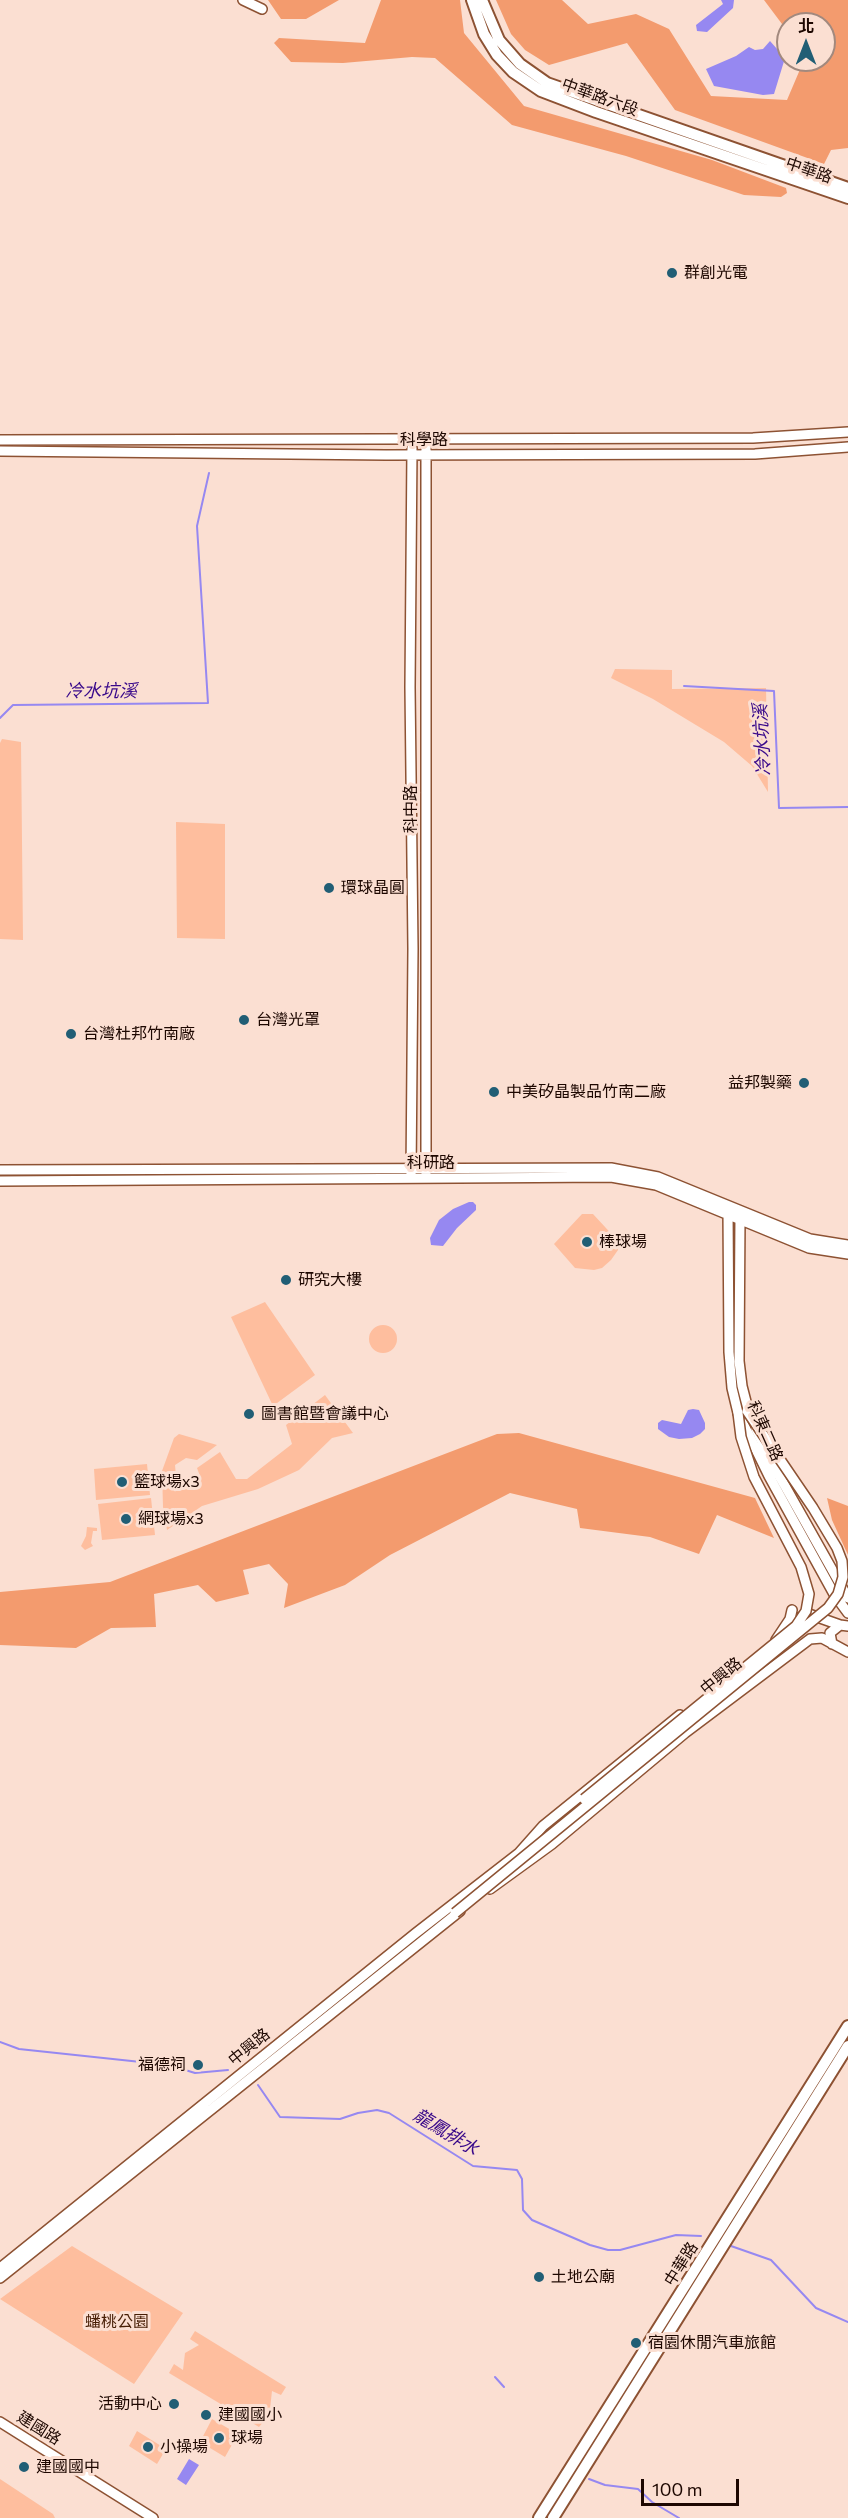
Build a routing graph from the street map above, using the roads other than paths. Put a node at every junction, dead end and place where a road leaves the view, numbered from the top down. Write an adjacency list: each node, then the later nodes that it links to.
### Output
1 (243, 0): 4 (street)
2 (472, 0): 6 (main road, 中華路六段)
3 (482, 0): 5 (main road, 中華路六段)
4 (262, 9)
5 (774, 163): 7 (main road, 中華路)
6 (761, 169): 8 (main road, 中華路)
7 (848, 188)
8 (848, 198)
9 (848, 432): 13 (street, 科學路)
10 (0, 440): 11 (street, 科學路)
11 (169, 440): 12 (street, 科學路); 16 (street)
12 (413, 440): 13 (street, 科學路); 17 (street, 科中路)
13 (426, 440): 18 (street, 科中路)
14 (848, 447): 18 (street, 科學路)
15 (0, 451): 16 (street, 科學路)
16 (169, 453): 17 (street, 科學路)
17 (411, 454): 18 (street, 科學路); 20 (street, 科中路)
18 (426, 455): 21 (street, 科中路)
19 (0, 1170): 20 (street, 科研路)
20 (411, 1174): 21 (street, 科研路); 22 (street, 科研路)
21 (426, 1174): 23 (street, 科研路)
22 (0, 1181)
23 (728, 1209): 24 (street, 科研路); 27 (street, 科東二路)
24 (740, 1214): 25 (street, 科研路); 26 (street, 科研路); 27 (street, 科東二路)
25 (848, 1245)
26 (848, 1254)
27 (743, 1412): 28 (street, 科東二路); 36 (street, 中興路, bridge); 37 (street, 中興路, bridge)
28 (807, 1535): 29 (street, 科東二路); 31 (street, 科東二路)
29 (848, 1598)
30 (792, 1610): 33 (street, 中興路)
31 (848, 1613)
32 (844, 1626): 33 (street, 中興路); 34 (street)
33 (779, 1637): 36 (street, 中興路)
34 (832, 1644): 35 (street, 中興路); 37 (street, 中興路)
35 (848, 1652)
36 (519, 1852): 38 (street, 中興路)
37 (455, 1912): 39 (street, 中興路)
38 (416, 1933): 39 (street); 40 (street, 中興路)
39 (431, 1933): 42 (street, 中興路)
40 (309, 2019): 42 (street); 44 (street, 中興路)
41 (848, 2026): 48 (main road, 中華路)
42 (309, 2031): 45 (street, 中興路)
43 (848, 2046): 49 (main road, 中華路)
44 (0, 2268)
45 (0, 2278)
46 (0, 2422): 47 (street, 建國路)
47 (153, 2518)
48 (539, 2518)
49 (553, 2518)

